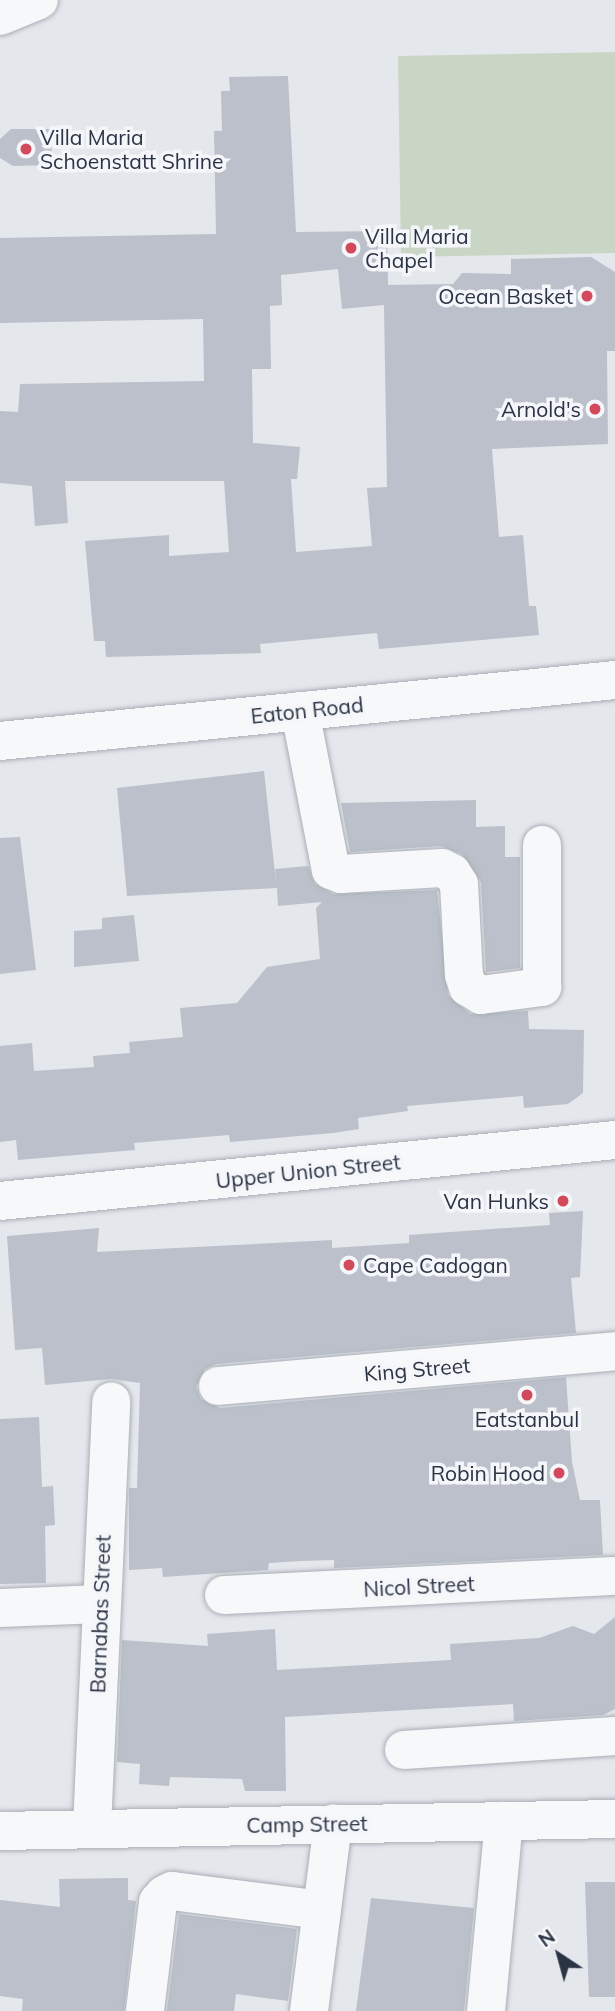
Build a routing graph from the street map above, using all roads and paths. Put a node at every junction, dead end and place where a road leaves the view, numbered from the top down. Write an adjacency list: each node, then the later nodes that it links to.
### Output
1 (38, 0): 2 (street)
2 (0, 16)
3 (615, 680): 4 (street, Eaton Road)
4 (300, 711): 5 (street, Eaton Road); 6 (street)
5 (0, 741)
6 (542, 845)
7 (615, 1140): 8 (street, Upper Union Street)
8 (0, 1201)
9 (615, 1351): 10 (street, King Street)
10 (218, 1386)
11 (111, 1401): 14 (street, Barnabas Street)
12 (615, 1576): 13 (street, Nicol Street)
13 (224, 1595)
14 (100, 1604): 15 (street); 21 (street, Barnabas Street)
15 (0, 1608)
16 (615, 1736): 17 (street)
17 (404, 1750)
18 (615, 1819): 19 (street, Camp Street)
19 (504, 1821): 20 (street, Camp Street); 26 (street)
20 (333, 1824): 21 (street, Camp Street); 23 (street)
21 (92, 1828): 22 (street, Camp Street)
22 (0, 1831)
23 (323, 1910): 24 (street); 25 (street)
24 (145, 2011)
25 (309, 2011)
26 (486, 2011)

